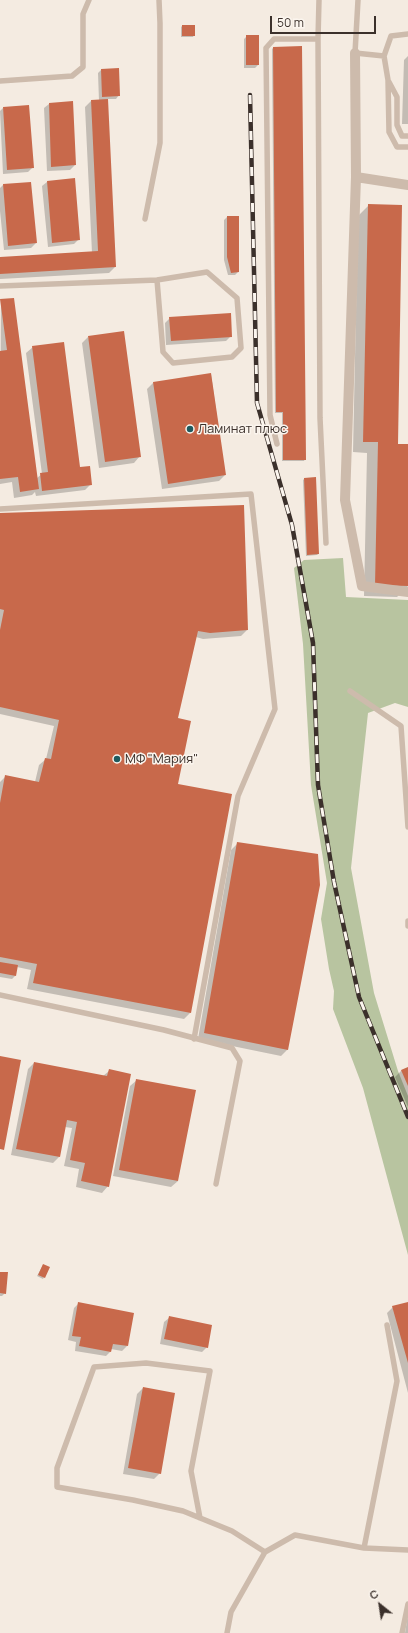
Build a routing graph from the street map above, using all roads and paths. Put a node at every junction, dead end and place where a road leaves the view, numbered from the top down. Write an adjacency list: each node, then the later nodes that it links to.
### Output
1 (89, 0): 10 (lane)
2 (159, 0): 15 (lane)
3 (319, 0): 6 (lane)
4 (358, 0): 7 (lane)
5 (408, 34): 8 (lane)
6 (318, 39): 18 (lane); 20 (lane)
7 (355, 52): 8 (lane); 13 (street)
8 (384, 56): 9 (lane)
9 (388, 80): 11 (lane); 12 (lane)
10 (0, 81)
11 (408, 136)
12 (408, 147)
13 (356, 177): 14 (street); 21 (street)
14 (408, 185)
15 (145, 219)
16 (157, 280): 16 (lane); 17 (lane)
17 (0, 286)
18 (277, 444)
19 (0, 509): 27 (lane)
20 (326, 543)
21 (408, 592)
22 (350, 691): 23 (lane)
23 (408, 827)
24 (408, 921): 25 (lane)
25 (408, 926)
26 (0, 995): 27 (lane)
27 (194, 1039): 28 (lane)
28 (216, 1184)
29 (386, 1325): 31 (lane)
30 (200, 1518): 30 (lane); 33 (lane)
31 (364, 1548): 32 (lane); 33 (lane)
32 (408, 1550)
33 (265, 1552): 35 (lane)
34 (408, 1604): 36 (lane)
35 (226, 1633)
36 (402, 1633)

